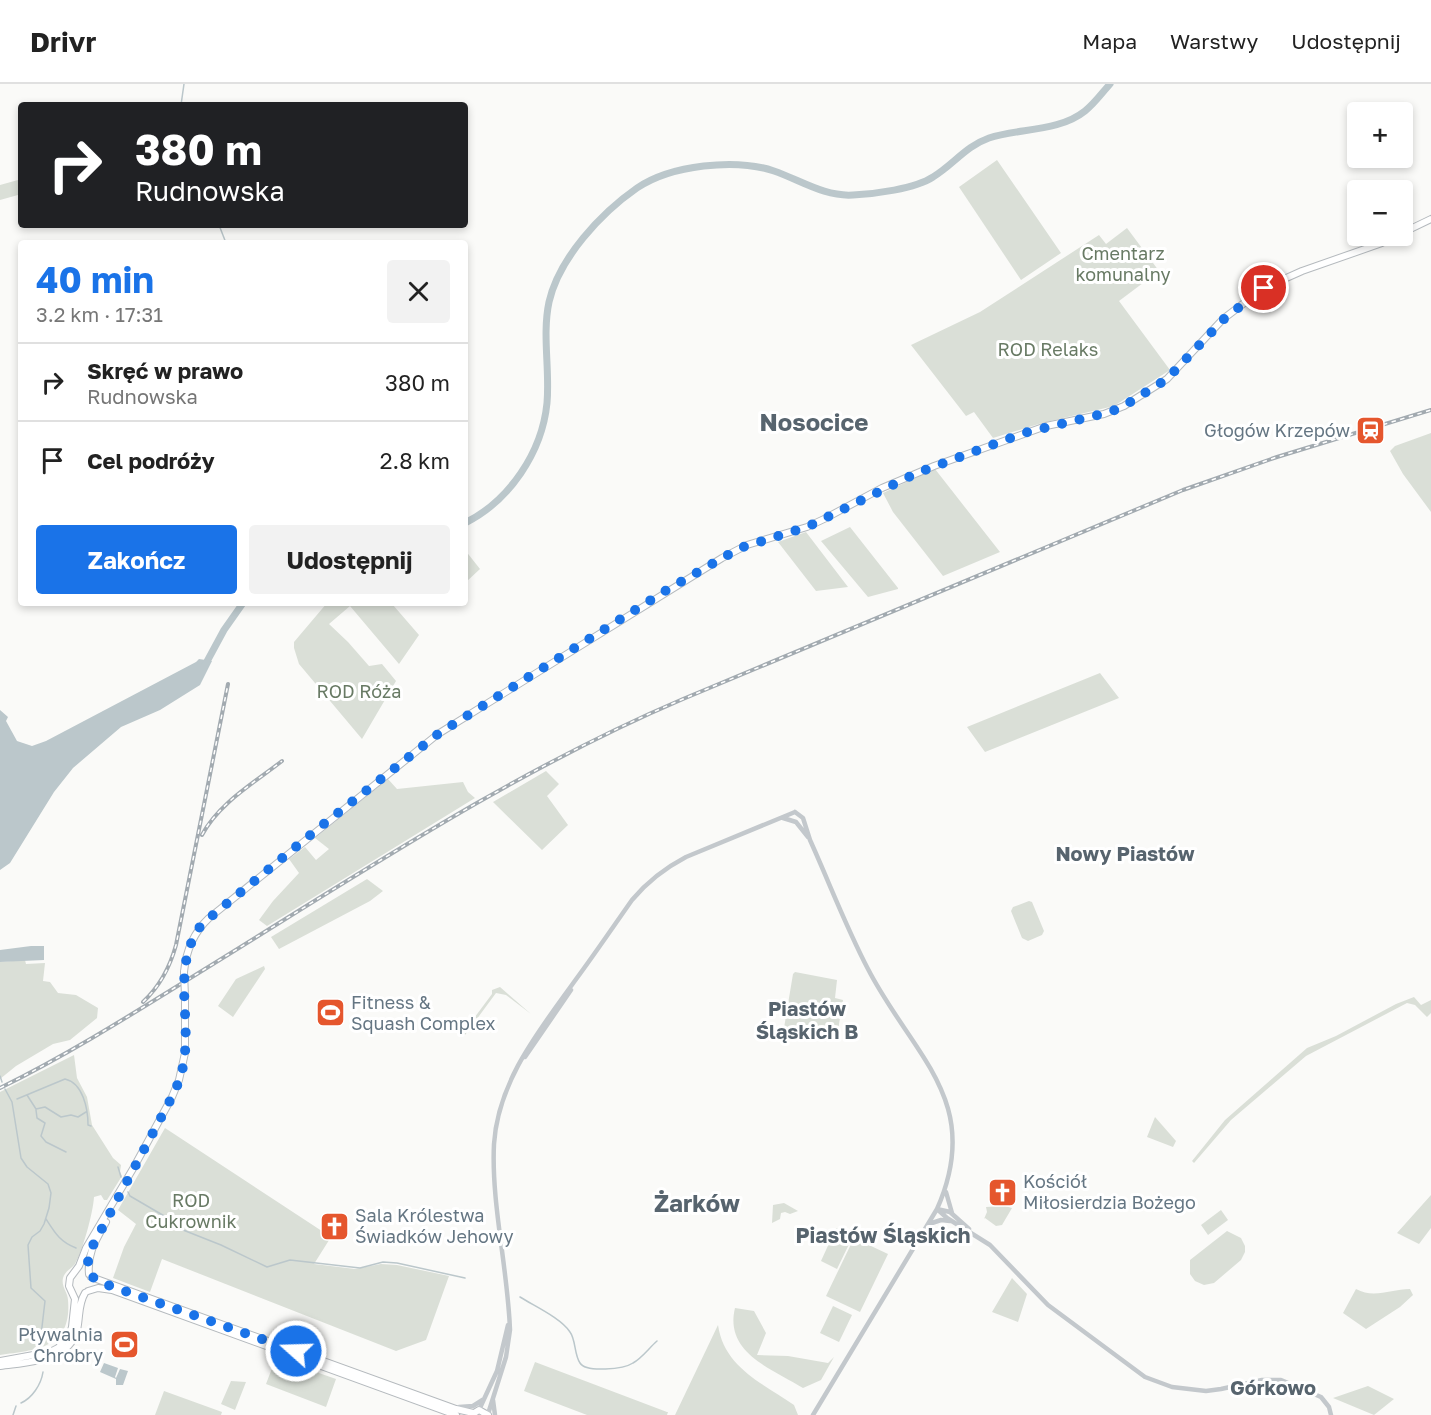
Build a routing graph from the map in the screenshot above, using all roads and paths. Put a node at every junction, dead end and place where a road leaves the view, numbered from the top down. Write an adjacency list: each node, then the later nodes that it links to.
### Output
1 (1431, 219): 2 (main road)
2 (1413, 228)
3 (1373, 246): 8 (main road, bridge)
4 (795, 812): 5 (street); 6 (street); 7 (street)
5 (780, 819): 6 (street); 19 (street)
6 (798, 824): 7 (street)
7 (810, 840): 9 (street)
8 (123, 1186): 15 (main road); 16 (main road)
9 (945, 1190): 10 (street); 11 (street)
10 (937, 1209): 11 (street); 12 (street); 13 (street)
11 (953, 1214): 14 (street)
12 (952, 1221): 13 (street); 14 (street)
13 (929, 1224): 26 (street)
14 (970, 1231): 27 (street)
15 (75, 1272): 16 (main road); 17 (main road)
16 (90, 1276): 18 (main road); 23 (main road)
17 (73, 1291): 18 (main road); 20 (main road)
18 (87, 1292): 21 (main road); 23 (main road)
19 (510, 1317): 22 (street); 25 (street)
20 (0, 1361)
21 (0, 1366)
22 (486, 1397): 23 (street); 24 (street)
23 (452, 1412): 24 (main road)
24 (474, 1413): 25 (main road)
25 (490, 1415)
26 (813, 1415)
27 (1331, 1415)

